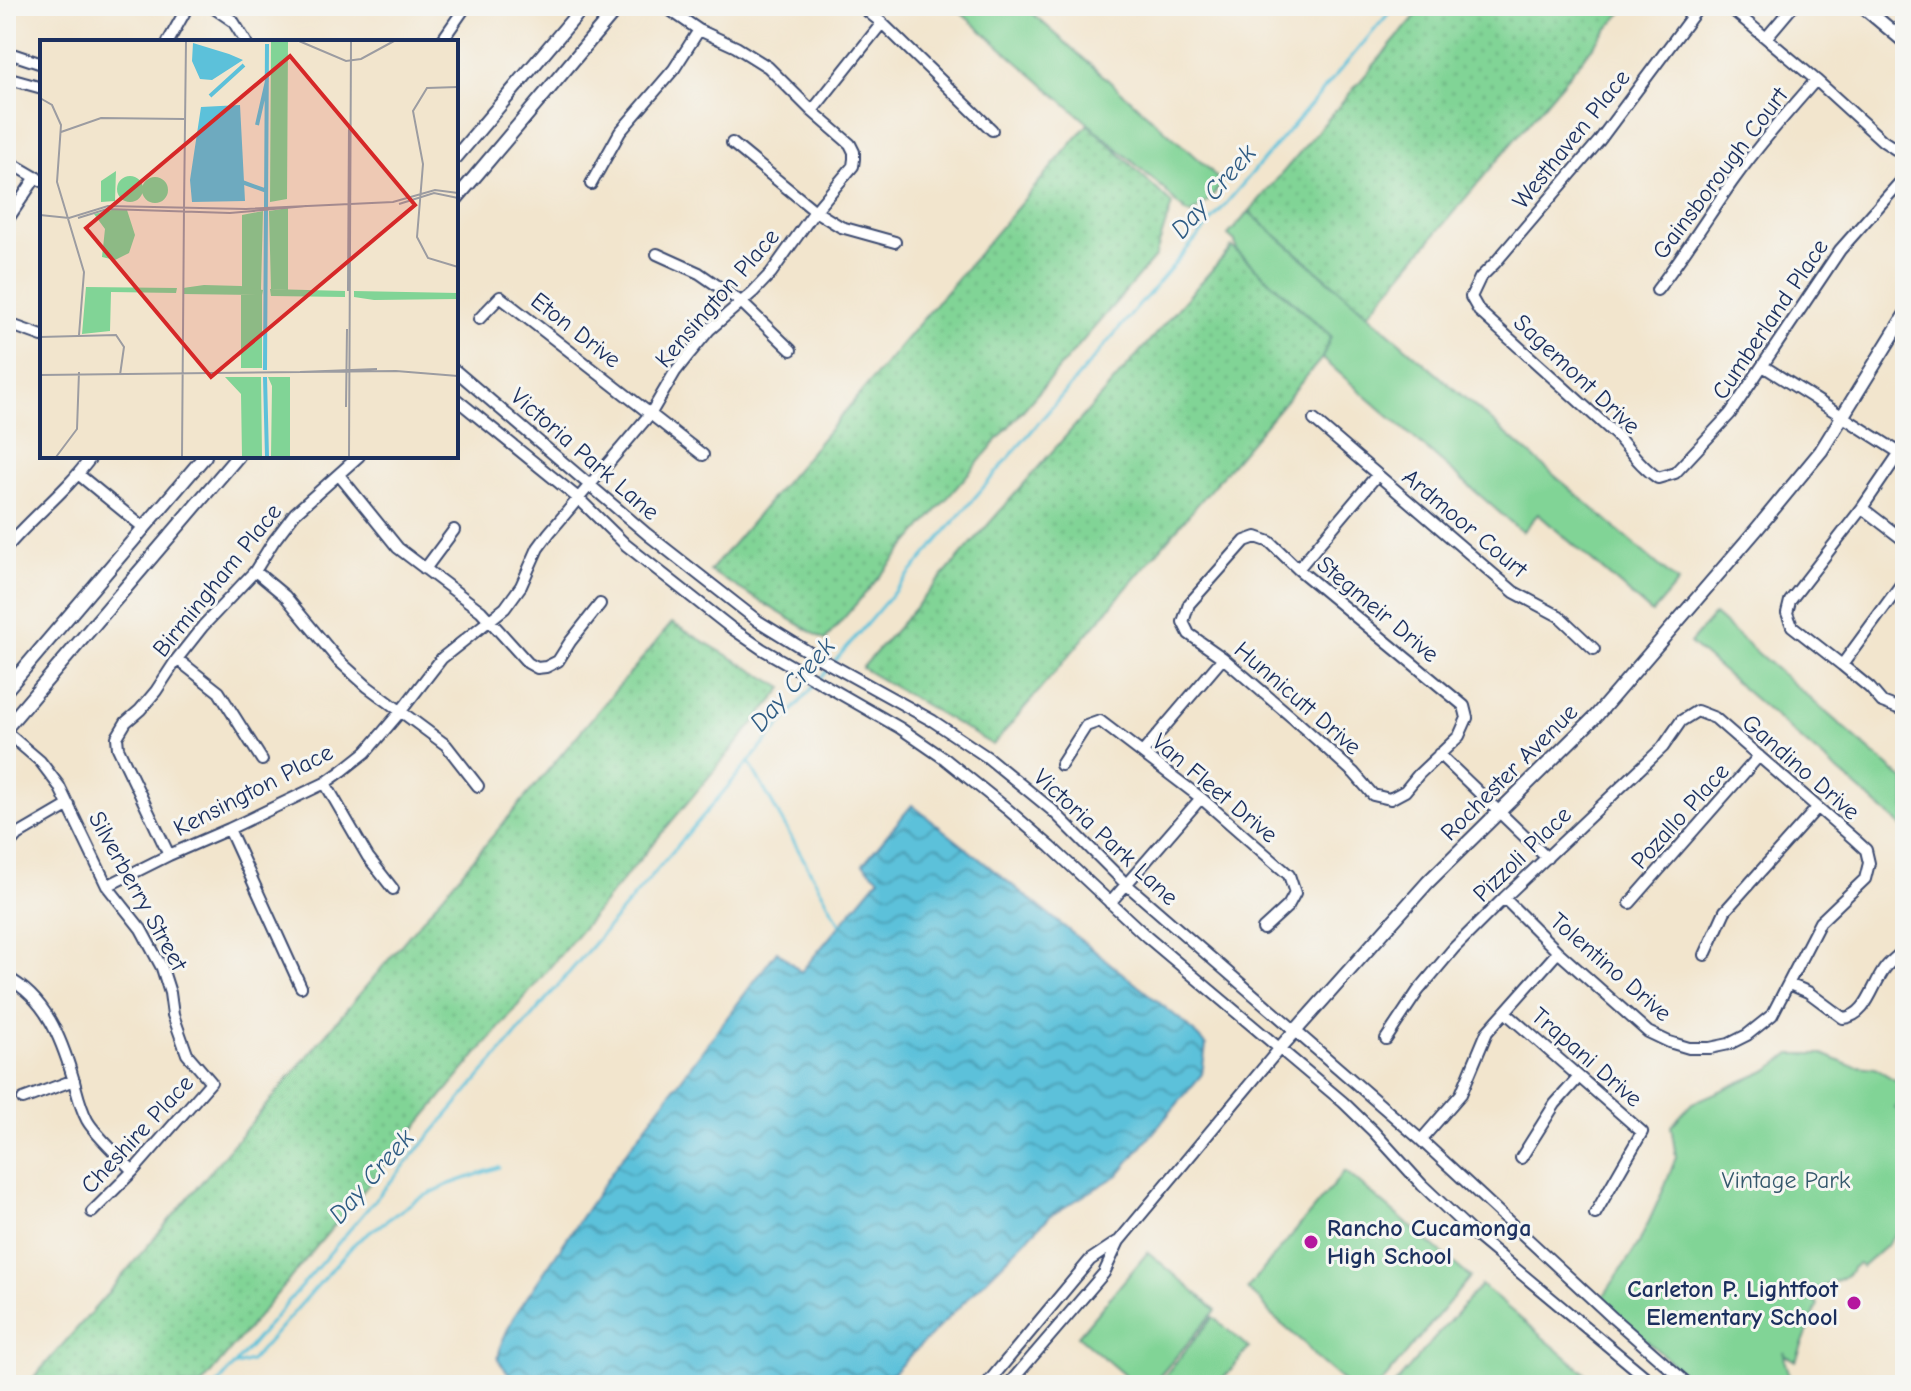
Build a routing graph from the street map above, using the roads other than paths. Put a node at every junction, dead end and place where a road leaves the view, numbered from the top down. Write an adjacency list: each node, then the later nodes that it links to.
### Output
1 (188, 6): 17 (street)
2 (211, 6): 18 (street)
3 (466, 6): 19 (street)
4 (584, 6): 29 (main road)
5 (619, 6): 35 (main road)
6 (664, 6): 15 (street)
7 (861, 6): 14 (street)
8 (1702, 6): 41 (street, Westhaven Place)
9 (1728, 6): 16 (street)
10 (1793, 6): 16 (street)
11 (1862, 6): 20 (main road)
12 (1898, 6): 13 (main road)
13 (1905, 12)
14 (882, 23): 26 (street); 27 (street)
15 (699, 30): 26 (street); 34 (street)
16 (1766, 38): 24 (street)
17 (169, 40)
18 (245, 40)
19 (442, 40)
20 (1905, 42)
21 (6, 52): 22 (street)
22 (40, 63)
23 (6, 78): 25 (street)
24 (1816, 80): 31 (street); 40 (street, Gainsborough Court)
25 (40, 87)
26 (812, 111): 36 (street, Kensington Place)
27 (992, 130)
28 (732, 143): 36 (street)
29 (459, 148)
30 (6, 160): 33 (street)
31 (1905, 164)
32 (1905, 171): 48 (street, Cumberland Place)
33 (39, 179): 37 (street)
34 (591, 184)
35 (458, 197)
36 (815, 211): 38 (street); 42 (street, Kensington Place)
37 (6, 222)
38 (895, 242)
39 (657, 254): 42 (street)
40 (1657, 290)
41 (1471, 297): 63 (street, Sagemont Drive)
42 (741, 302): 47 (street); 51 (street, Kensington Place)
43 (1905, 315): 52 (main road, Rochester Avenue)
44 (479, 319): 51 (street, Eton Drive)
45 (6, 323): 46 (street)
46 (40, 335)
47 (791, 350)
48 (1763, 366): 52 (street); 63 (street, Cumberland Place)
49 (458, 373): 64 (street, Victoria Park Lane)
50 (458, 401): 65 (street, Victoria Park Lane)
51 (651, 413): 55 (street, Eton Drive); 64 (street, Kensington Place)
52 (1843, 418): 54 (street); 97 (main road, Rochester Avenue)
53 (1314, 420): 62 (street, Ardmoor Court)
54 (1903, 449): 66 (street)
55 (703, 455)
56 (90, 458): 60 (street)
57 (203, 458): 67 (main road)
58 (236, 458): 86 (main road)
59 (357, 458): 61 (street, Birmingham Place)
60 (78, 474): 67 (street); 70 (street)
61 (339, 475): 71 (street); 73 (street, Birmingham Place)
62 (1377, 475): 72 (street); 78 (street, Ardmoor Court)
63 (1658, 478)
64 (590, 485): 65 (street, Kensington Place); 102 (street, Victoria Park Lane)
65 (578, 498): 76 (street, Kensington Place); 106 (street, Victoria Park Lane)
66 (1862, 508): 69 (street); 81 (street)
67 (144, 528): 82 (main road)
68 (454, 530): 71 (street)
69 (1905, 541)
70 (6, 548)
71 (425, 569): 76 (street)
72 (1298, 569): 77 (street, Stegmeir Drive); 88 (street, Stegmeir Drive)
73 (255, 571): 80 (street, Birmingham Place); 84 (street)
74 (1905, 579): 81 (street)
75 (600, 604): 76 (street)
76 (490, 620): 84 (street, Kensington Place)
77 (1183, 622): 79 (street, Hunnicutt Drive)
78 (1594, 649)
79 (1223, 658): 87 (street); 88 (street, Hunnicutt Drive)
80 (177, 659): 90 (street); 100 (street, Birmingham Place)
81 (1842, 665): 83 (street)
82 (6, 690)
83 (1901, 706)
84 (401, 711): 92 (street, Kensington Place); 93 (street)
85 (1697, 711): 89 (street, Gandino Drive); 101 (street, Pizzoli Place)
86 (6, 730): 95 (street, Silverberry Street)
87 (1143, 752): 91 (street, Van Fleet Drive); 94 (street, Van Fleet Drive)
88 (1439, 754): 97 (street)
89 (1759, 756): 96 (street, Gandino Drive); 107 (street, Pozallo Place)
90 (262, 760)
91 (1061, 765)
92 (325, 783): 98 (street, Kensington Place); 104 (street)
93 (478, 786)
94 (1201, 798): 102 (street); 108 (street, Van Fleet Drive)
95 (69, 805): 99 (street); 103 (street, Silverberry Street)
96 (1817, 808): 111 (street); 113 (street, Gandino Drive)
97 (1500, 812): 101 (street); 116 (main road, Rochester Avenue)
98 (229, 829): 100 (street, Kensington Place); 114 (street)
99 (6, 847)
100 (169, 855): 103 (street, Kensington Place)
101 (1547, 858): 105 (street, Pizzoli Place)
102 (1126, 884): 106 (street); 116 (street, Victoria Park Lane)
103 (107, 886): 121 (street, Silverberry Street)
104 (393, 889)
105 (1504, 898): 110 (street, Tolentino Drive); 117 (street, Pizzoli Place)
106 (1110, 903): 118 (street, Victoria Park Lane)
107 (1630, 903)
108 (1263, 929)
109 (1905, 949): 113 (street)
110 (1558, 952): 113 (street, Tolentino Drive); 115 (street)
111 (1705, 955)
112 (6, 977): 120 (street)
113 (1789, 984)
114 (301, 987)
115 (1505, 1012): 119 (street, Trapani Drive); 123 (street)
116 (1294, 1031): 118 (main road, Rochester Avenue); 123 (street, Victoria Park Lane)
117 (1386, 1039)
118 (1280, 1048): 128 (street, Rochester Avenue); 131 (street, Victoria Park Lane)
119 (1578, 1078): 124 (street); 127 (street, Trapani Drive)
120 (74, 1080): 122 (street); 125 (street)
121 (211, 1082): 125 (street, Cheshire Place)
122 (23, 1099)
123 (1421, 1140): 132 (street, Victoria Park Lane)
124 (1521, 1158)
125 (133, 1171): 126 (street, Cheshire Place)
126 (92, 1212)
127 (1595, 1214)
128 (1119, 1241): 129 (street, Rochester Avenue); 130 (street, Rochester Avenue)
129 (986, 1385)
130 (1008, 1385)
131 (1655, 1385)
132 (1689, 1385)

